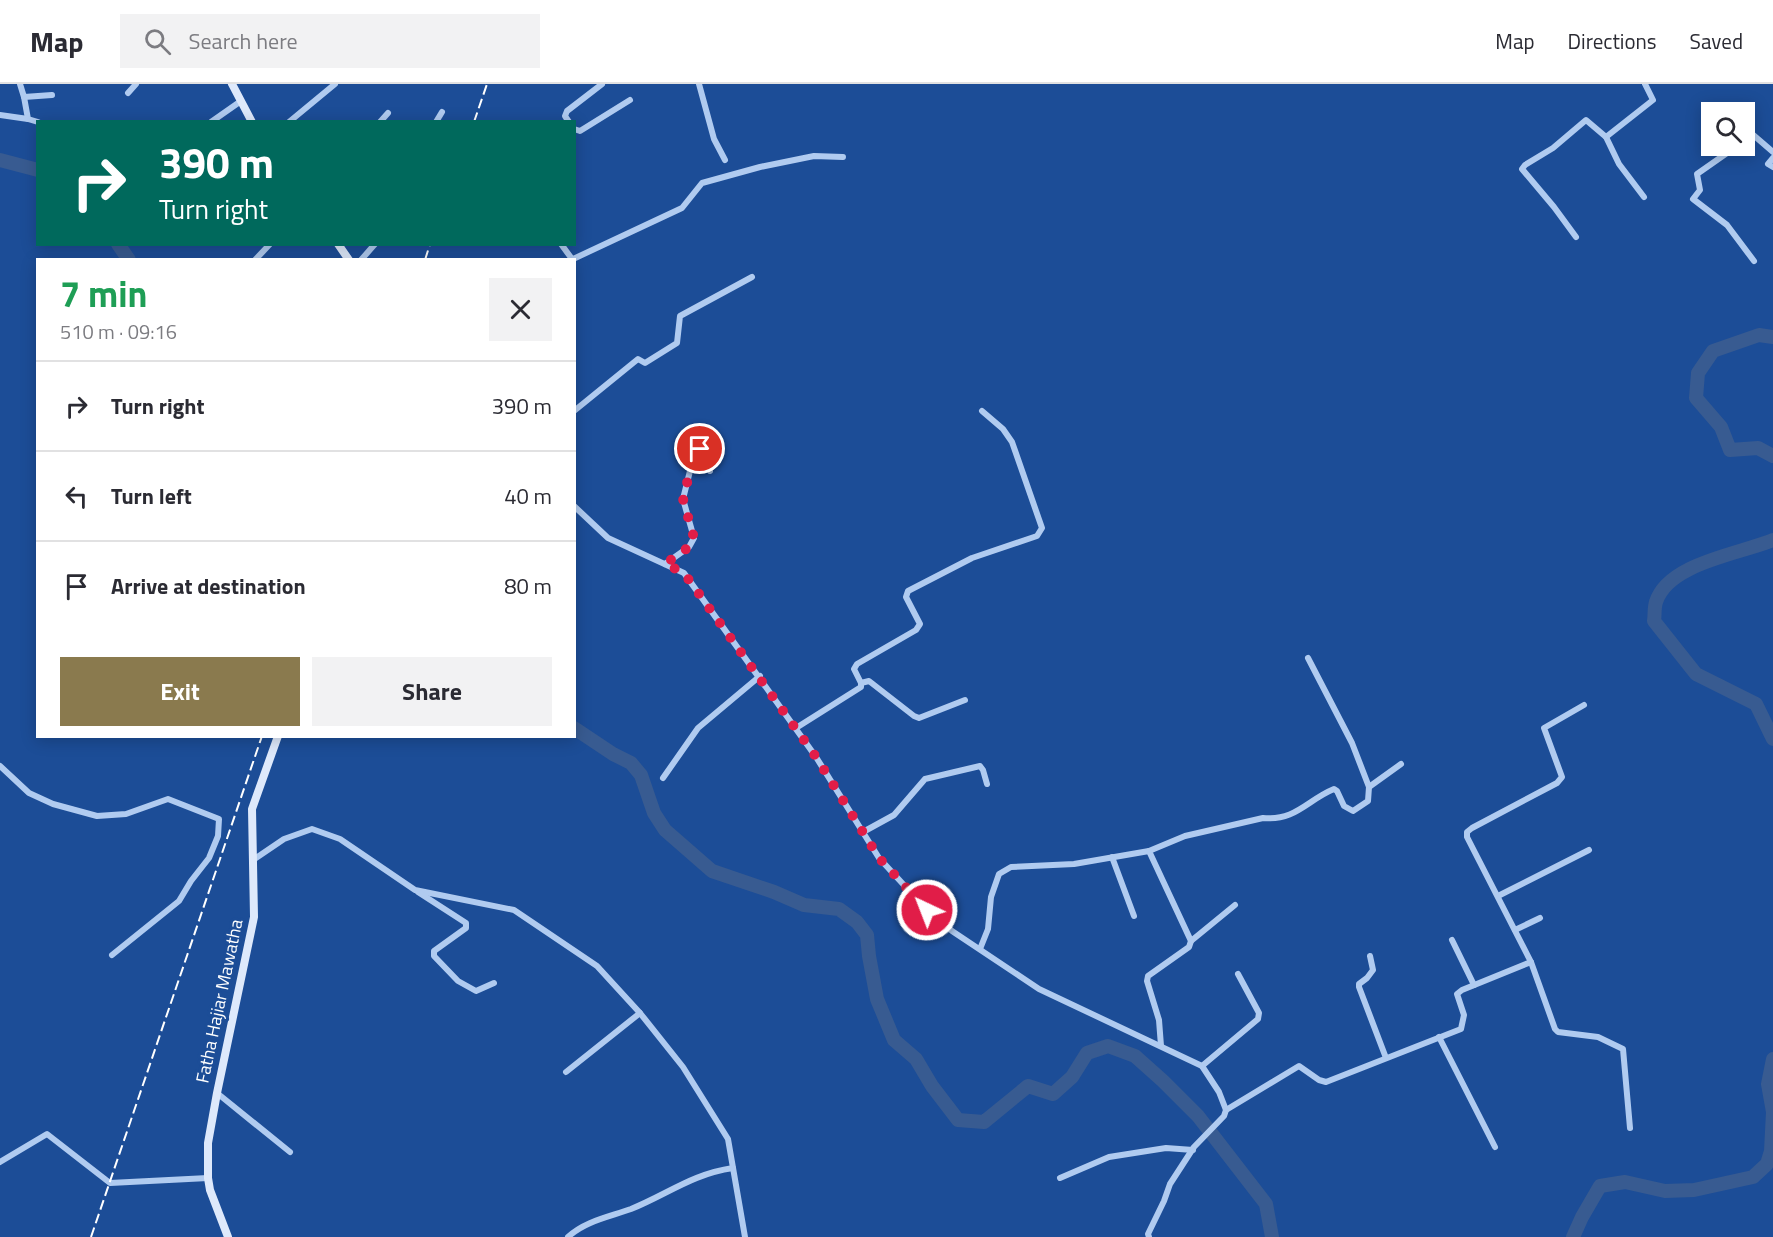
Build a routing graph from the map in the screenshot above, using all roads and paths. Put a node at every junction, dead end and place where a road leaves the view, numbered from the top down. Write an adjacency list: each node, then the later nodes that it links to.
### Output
1 (20, 84): 10 (street)
2 (136, 84): 8 (street)
3 (231, 84): 12 (street)
4 (335, 84): 19 (street)
5 (602, 84): 22 (street)
6 (699, 84): 31 (street)
7 (1646, 84): 25 (street)
8 (128, 93)
9 (52, 95): 10 (street)
10 (24, 97): 16 (street)
11 (630, 100): 24 (street)
12 (242, 101): 17 (street); 18 (street)
13 (442, 112): 21 (street)
14 (388, 113): 20 (street)
15 (0, 115): 16 (street)
16 (28, 119): 23 (street)
17 (214, 120)
18 (251, 120)
19 (291, 120)
20 (382, 120)
21 (436, 120)
22 (568, 120)
23 (36, 121)
24 (576, 130)
25 (1606, 137): 33 (street); 34 (street)
26 (1755, 137): 27 (street)
27 (1773, 152)
28 (1723, 156): 40 (street)
29 (843, 157): 39 (street)
30 (1773, 158): 32 (street)
31 (725, 160)
32 (1773, 167)
33 (1644, 197)
34 (1576, 237)
35 (268, 246): 37 (street)
36 (373, 246): 38 (street)
37 (257, 258)
38 (363, 258)
39 (573, 258)
40 (1754, 261)
41 (752, 277): 42 (street)
42 (576, 409)
43 (982, 411): 51 (street)
44 (694, 435): 45 (street)
45 (700, 449): 46 (street); 48 (street)
46 (710, 471)
47 (576, 508): 48 (street)
48 (665, 564): 50 (street)
49 (1308, 658): 60 (street)
50 (760, 676): 54 (street); 58 (street)
51 (861, 683): 52 (street); 54 (street)
52 (965, 700)
53 (1584, 705): 67 (street)
54 (796, 728): 61 (street)
55 (277, 738): 65 (street, Fatha Hajiar Mawatha)
56 (1401, 764): 60 (street)
57 (0, 766): 75 (street)
58 (663, 778)
59 (987, 784): 61 (street)
60 (1369, 787): 63 (street)
61 (863, 832): 74 (street)
62 (1589, 850): 67 (street)
63 (1149, 851): 64 (street); 72 (street)
64 (1112, 857): 69 (street); 74 (street)
65 (253, 860): 66 (street); 87 (street, Fatha Hajiar Mawatha)
66 (415, 890): 79 (street); 81 (street)
67 (1498, 896): 71 (street)
68 (1235, 904): 72 (street)
69 (1134, 916)
70 (1540, 918): 71 (street)
71 (1515, 930): 77 (street)
72 (1191, 940): 83 (street)
73 (1452, 940): 80 (street)
74 (980, 949): 83 (street)
75 (112, 955)
76 (1370, 956): 84 (street)
77 (1531, 962): 80 (street); 89 (street)
78 (1238, 974): 85 (street)
79 (494, 983)
80 (1474, 985): 82 (street)
81 (640, 1013): 86 (street); 94 (street)
82 (1439, 1036): 84 (street); 90 (street)
83 (1161, 1046): 85 (street)
84 (1386, 1058): 88 (street)
85 (1202, 1065): 88 (street)
86 (566, 1072)
87 (217, 1093): 92 (street); 95 (street, Fatha Hajiar Mawatha)
88 (1225, 1113): 91 (street)
89 (1630, 1128)
90 (1495, 1147)
91 (1194, 1149): 96 (street); 100 (street)
92 (290, 1152)
93 (0, 1162): 95 (street)
94 (733, 1168): 98 (street); 99 (street)
95 (208, 1178): 97 (street, Fatha Hajiar Mawatha)
96 (1060, 1178)
97 (228, 1237)
98 (568, 1237)
99 (745, 1237)
100 (1149, 1237)

